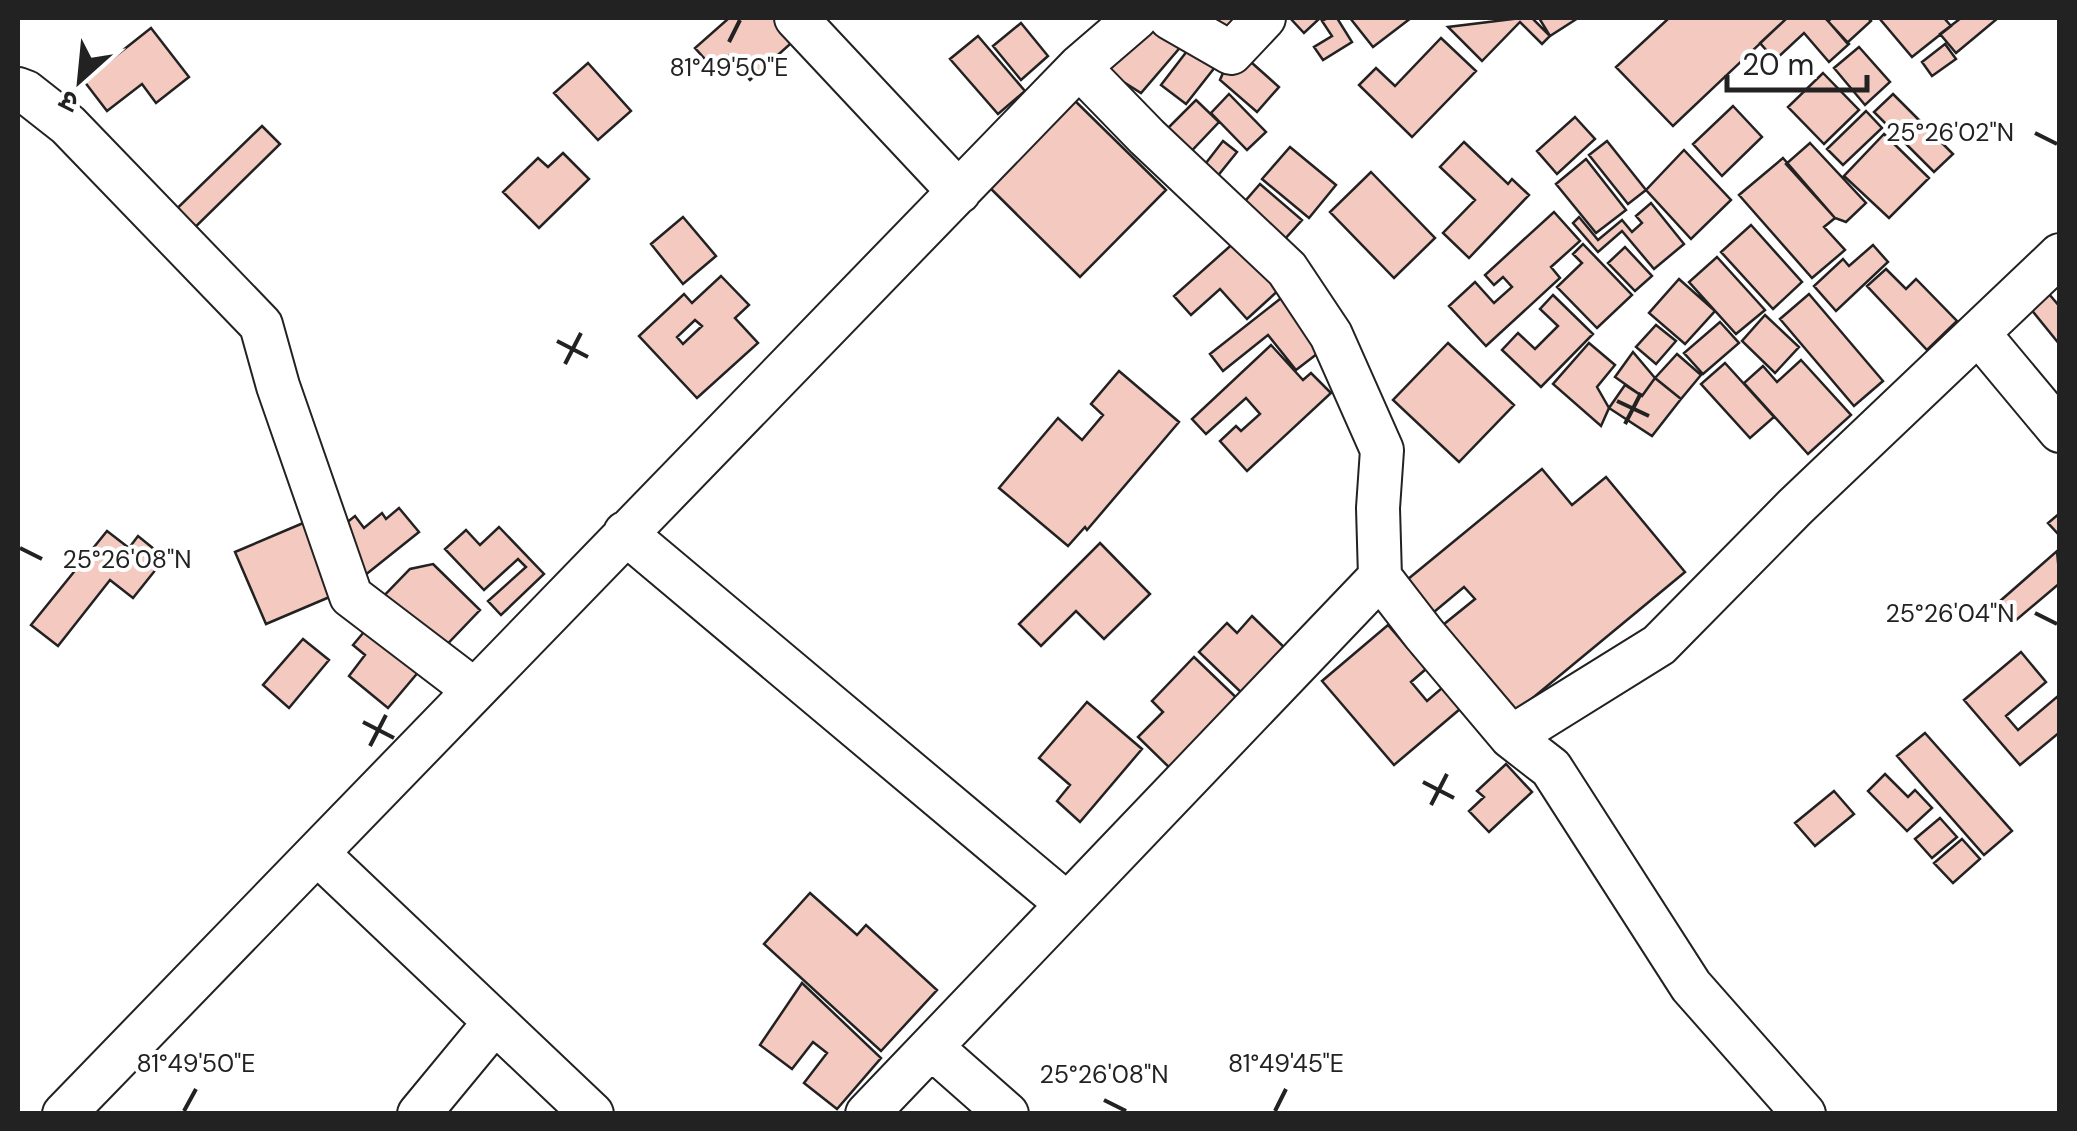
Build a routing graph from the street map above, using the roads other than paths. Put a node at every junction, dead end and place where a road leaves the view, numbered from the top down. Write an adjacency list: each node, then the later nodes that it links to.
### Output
1 (796, 18): 7 (street)
2 (1136, 18): 5 (street)
3 (1170, 18): 4 (street)
4 (1264, 18)
5 (1080, 67): 7 (street); 12 (street)
6 (18, 89): 13 (street)
7 (959, 192): 11 (street)
8 (2060, 255): 9 (street)
9 (1979, 334): 10 (street); 14 (street)
10 (2060, 430)
11 (626, 533): 13 (street); 16 (street)
12 (1380, 577): 14 (street); 16 (street)
13 (472, 690): 15 (street)
14 (1511, 737): 24 (street)
15 (318, 854): 17 (street); 19 (street)
16 (1067, 904): 18 (street)
17 (494, 1022): 20 (street); 21 (street)
18 (931, 1047): 22 (street); 23 (street)
19 (64, 1114)
20 (419, 1114)
21 (592, 1114)
22 (868, 1114)
23 (1006, 1114)
24 (1804, 1114)

